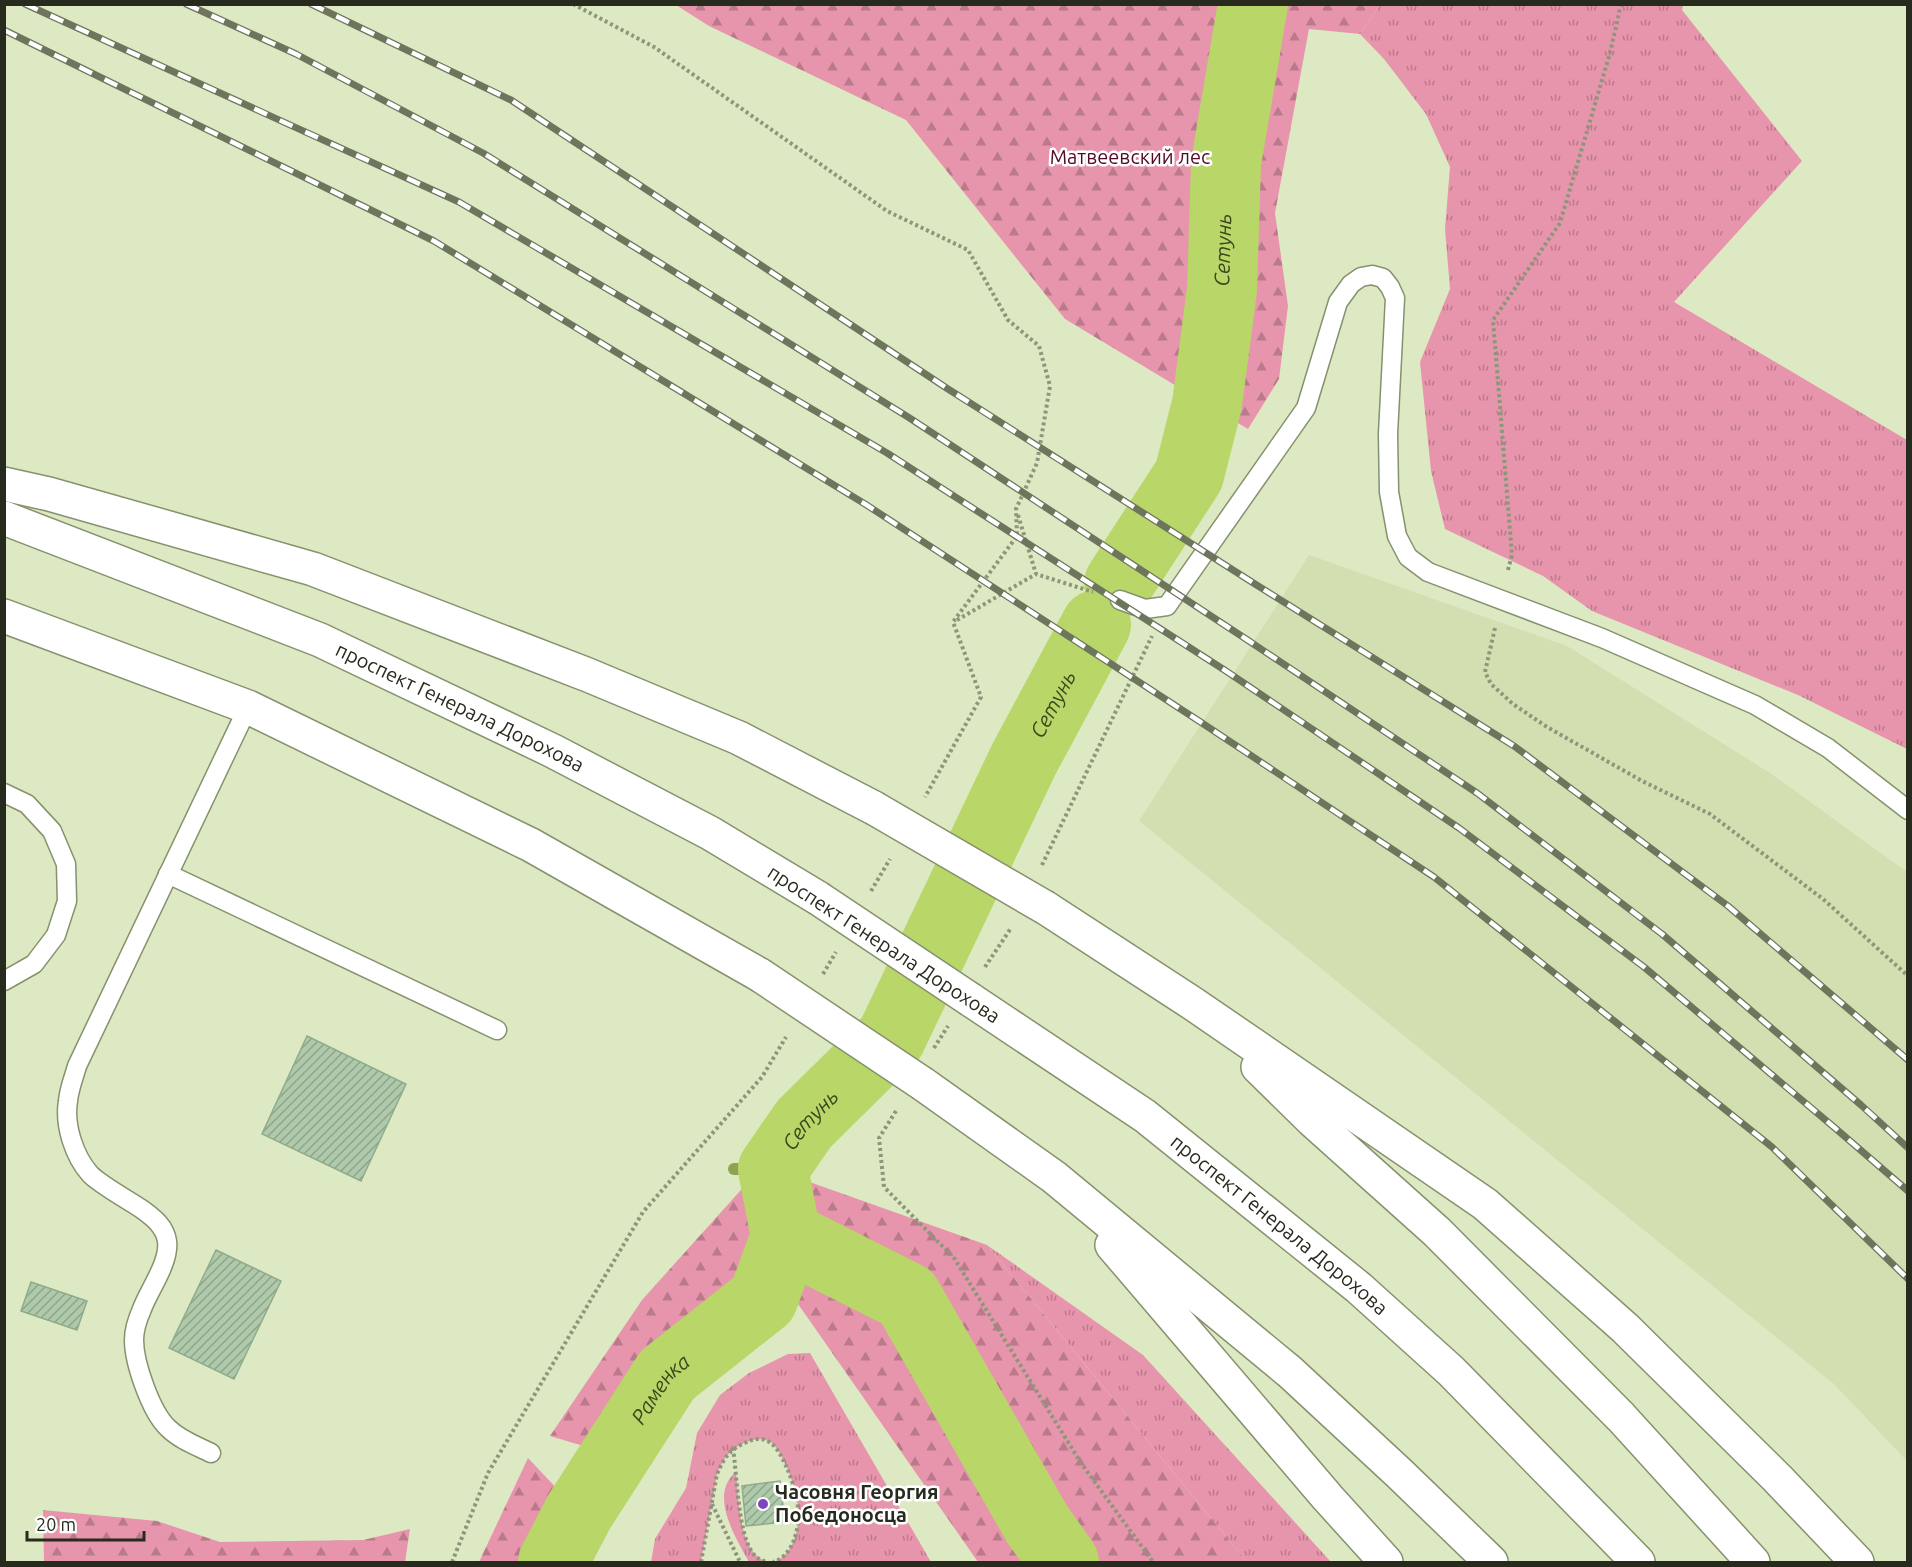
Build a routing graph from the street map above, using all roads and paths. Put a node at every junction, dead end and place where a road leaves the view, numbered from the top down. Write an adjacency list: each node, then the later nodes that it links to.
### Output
1 (573, 4): 3 (path)
2 (1621, 4): 8 (path)
3 (1008, 320)
4 (4, 484): 22 (main road, bridge)
5 (1016, 509): 7 (path)
6 (4, 518): 38 (main road, проспект Генерала Дорохова, bridge)
7 (1036, 574): 9 (path); 12 (path)
8 (1501, 599): 10 (lane); 15 (lane); 20 (path)
9 (1120, 600): 10 (lane)
10 (1167, 606): 16 (path)
11 (4, 616): 13 (main road)
12 (953, 622)
13 (248, 707): 17 (lane); 24 (main road, bridge)
14 (4, 793): 21 (lane)
15 (1908, 810)
16 (1039, 871)
17 (168, 874): 23 (lane); 27 (lane)
18 (1015, 920): 19 (path)
19 (984, 969)
20 (1908, 976)
21 (4, 981)
22 (1192, 1003): 39 (main road); 40 (main road)
23 (496, 1030)
24 (1054, 1177): 36 (main road); 37 (main road)
25 (884, 1187): 35 (path)
26 (733, 1448): 29 (path); 33 (path); 34 (path)
27 (212, 1453)
28 (488, 1473): 30 (path)
29 (711, 1502): 31 (path); 32 (path)
30 (452, 1563)
31 (701, 1563)
32 (740, 1563)
33 (767, 1563)
34 (774, 1563)
35 (1153, 1563)
36 (1386, 1563)
37 (1491, 1563)
38 (1638, 1563)
39 (1753, 1563)
40 (1857, 1563)

